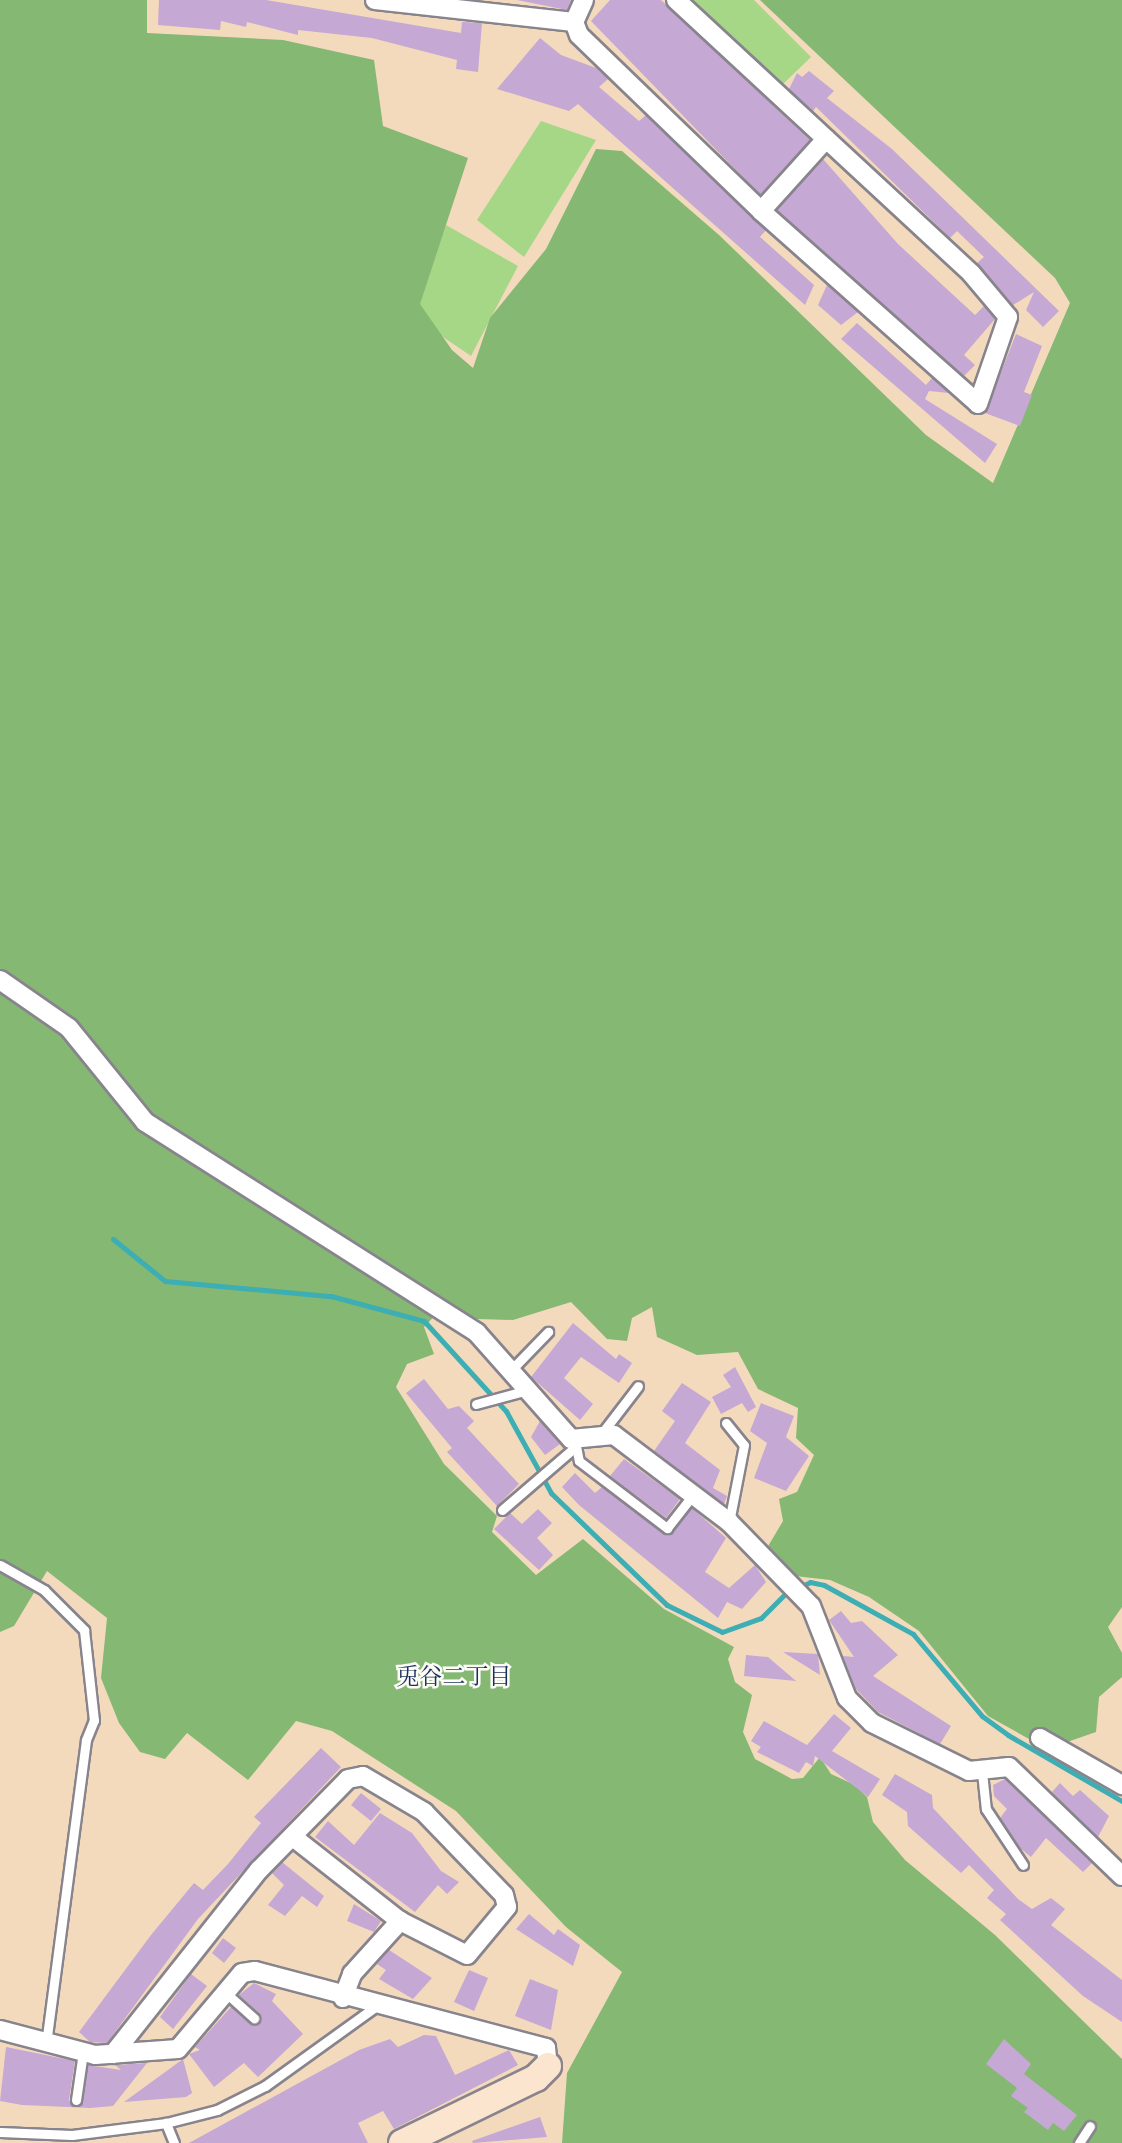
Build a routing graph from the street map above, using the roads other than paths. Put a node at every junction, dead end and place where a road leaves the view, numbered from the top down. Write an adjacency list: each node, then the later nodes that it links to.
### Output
1 (375, 0): 4 (street)
2 (584, 0): 6 (street)
3 (676, 0): 7 (street)
4 (403, 3): 5 (street)
5 (499, 9): 6 (street)
6 (574, 22): 8 (street)
7 (826, 139): 8 (street); 8 (street)
8 (761, 211)
9 (0, 980): 11 (street)
10 (548, 1332): 11 (lane)
11 (512, 1369): 13 (street)
12 (638, 1386): 16 (lane)
13 (528, 1390): 14 (lane); 17 (street)
14 (476, 1404)
15 (726, 1423): 20 (lane)
16 (603, 1433): 17 (street); 18 (street)
17 (574, 1445): 18 (lane); 19 (lane)
18 (692, 1496): 20 (street)
19 (502, 1510)
20 (729, 1522): 23 (street)
21 (0, 1565): 34 (lane)
22 (1040, 1738): 24 (street)
23 (982, 1772): 26 (lane); 27 (street)
24 (1122, 1785)
25 (294, 1838): 28 (street); 28 (street); 36 (street)
26 (1023, 1865)
27 (1122, 1876)
28 (400, 1921): 30 (street)
29 (226, 1993): 30 (street); 32 (lane); 36 (street)
30 (344, 1998): 31 (street)
31 (375, 2007): 37 (street); 39 (lane)
32 (254, 2018)
33 (1, 2033): 34 (street)
34 (46, 2043): 35 (street)
35 (83, 2052): 36 (street); 38 (lane)
36 (113, 2054)
37 (548, 2066): 43 (street)
38 (76, 2100)
39 (166, 2123): 41 (lane); 42 (lane)
40 (1090, 2126): 44 (lane)
41 (0, 2132)
42 (174, 2143)
43 (402, 2143)
44 (1079, 2143)

